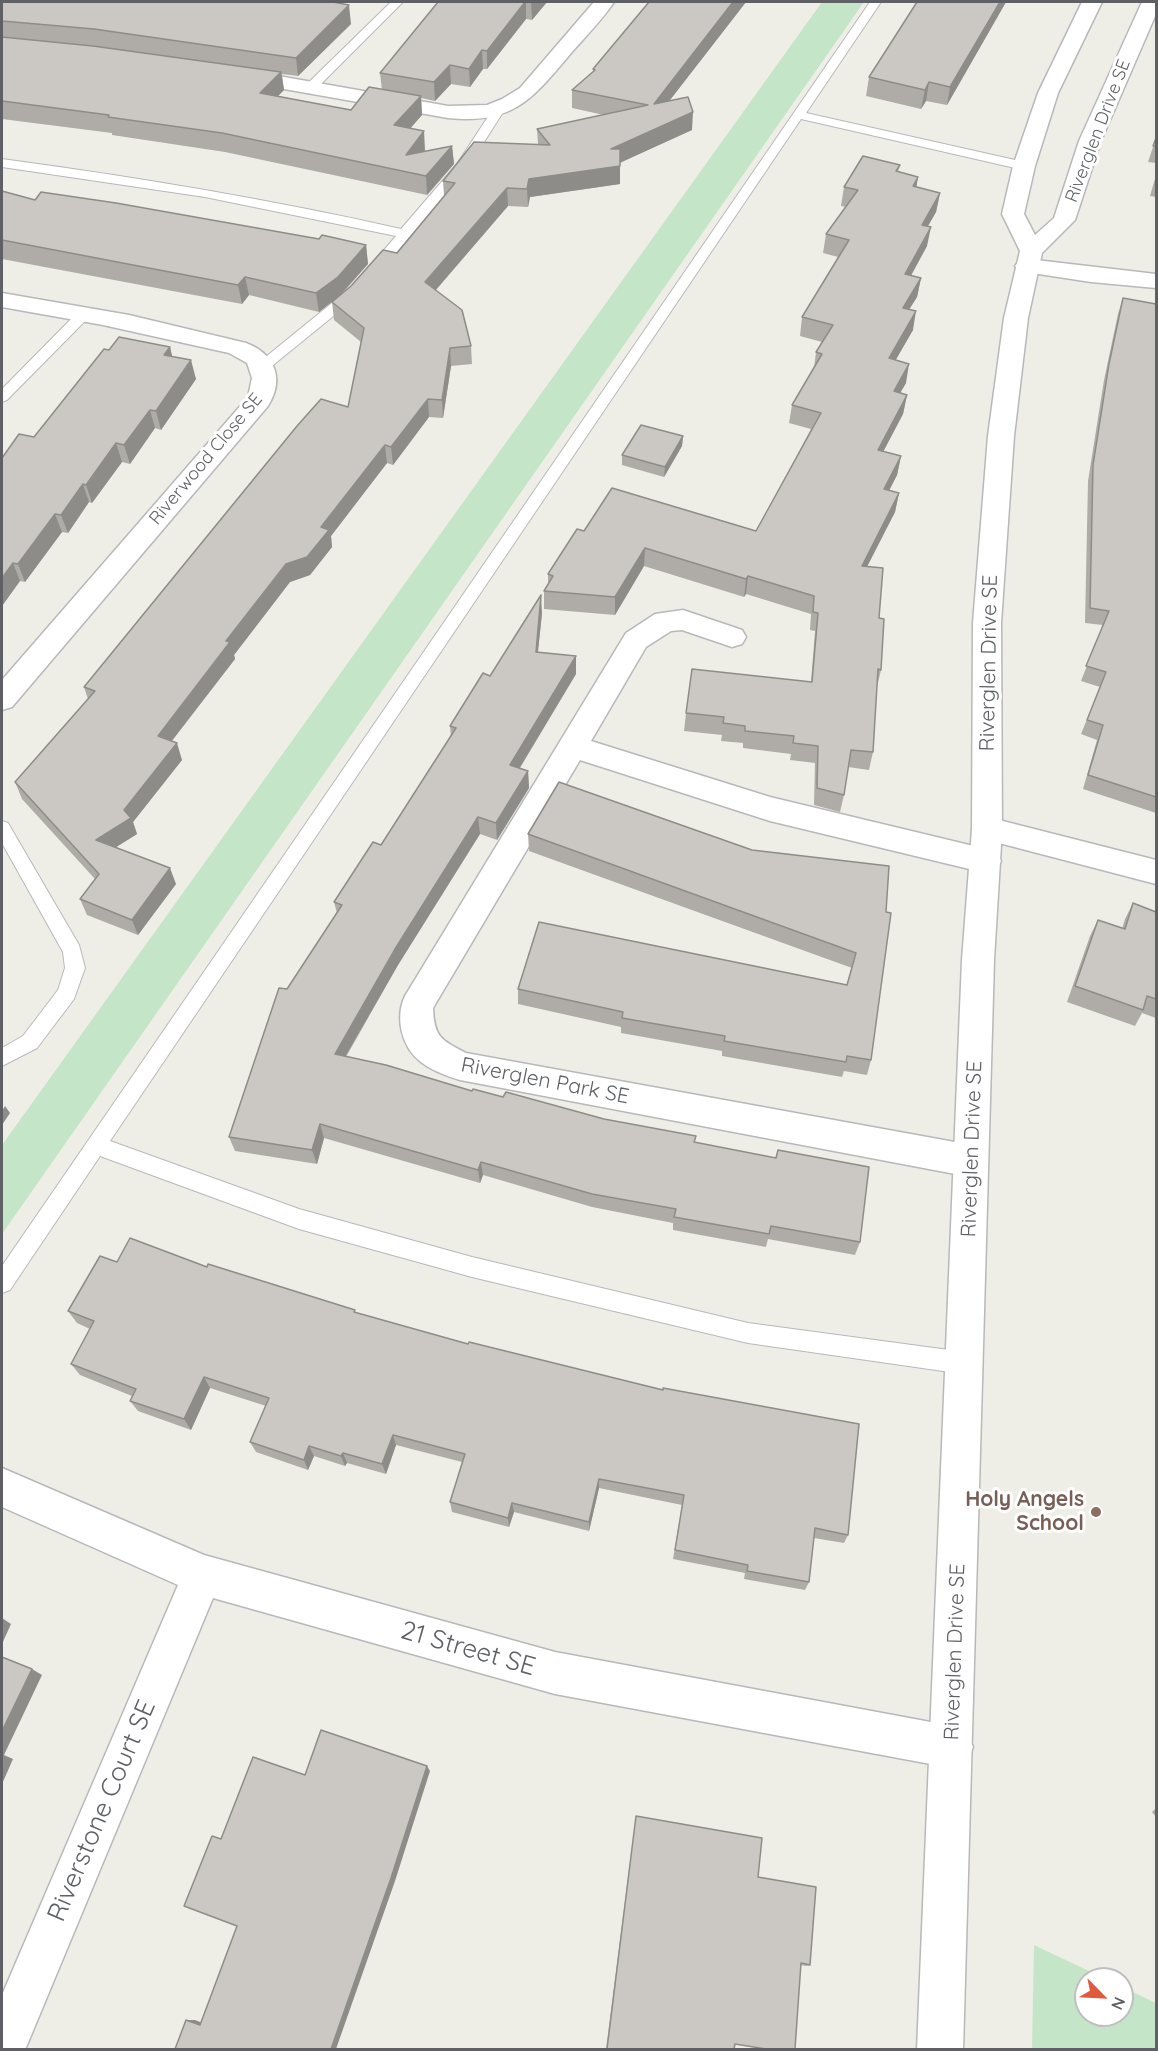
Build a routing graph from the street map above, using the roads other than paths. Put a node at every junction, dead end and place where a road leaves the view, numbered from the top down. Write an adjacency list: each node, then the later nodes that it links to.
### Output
1 (397, 2): 7 (lane)
2 (604, 2): 8 (street)
3 (875, 2): 9 (lane)
4 (1092, 2): 11 (street)
5 (1152, 2): 13 (street, Riverglen Drive SE)
6 (222, 73): 7 (street)
7 (311, 87): 8 (street)
8 (499, 109): 12 (lane)
9 (799, 115): 11 (lane); 27 (lane)
10 (2, 163): 12 (lane)
11 (1023, 166): 13 (street)
12 (405, 234): 17 (lane)
13 (1029, 259): 14 (street); 23 (street, Riverglen Drive SE)
14 (1156, 281)
15 (2, 300): 16 (street, Riverwood Close SE)
16 (84, 314): 17 (street, Riverwood Close SE); 18 (lane)
17 (262, 367): 20 (street, Riverwood Close SE)
18 (2, 397)
19 (732, 637): 21 (street, Riverglen Park SE)
20 (2, 699)
21 (572, 746): 24 (street); 28 (street, Riverglen Park SE)
22 (2, 828): 26 (lane)
23 (987, 829): 24 (street, Riverglen Drive SE); 25 (street)
24 (986, 861): 28 (street, Riverglen Drive SE)
25 (1156, 872)
26 (2, 1058)
27 (96, 1145): 29 (lane); 30 (lane)
28 (971, 1161): 30 (street, Riverglen Drive SE)
29 (2, 1283)
30 (964, 1364): 33 (street, Riverglen Drive SE)
31 (2, 1487): 32 (street, 21 Street SE)
32 (202, 1575): 33 (street, 21 Street SE); 34 (street, Riverstone Court SE)
33 (952, 1747): 35 (street, Riverglen Drive SE)
34 (2, 2048)
35 (940, 2049)

